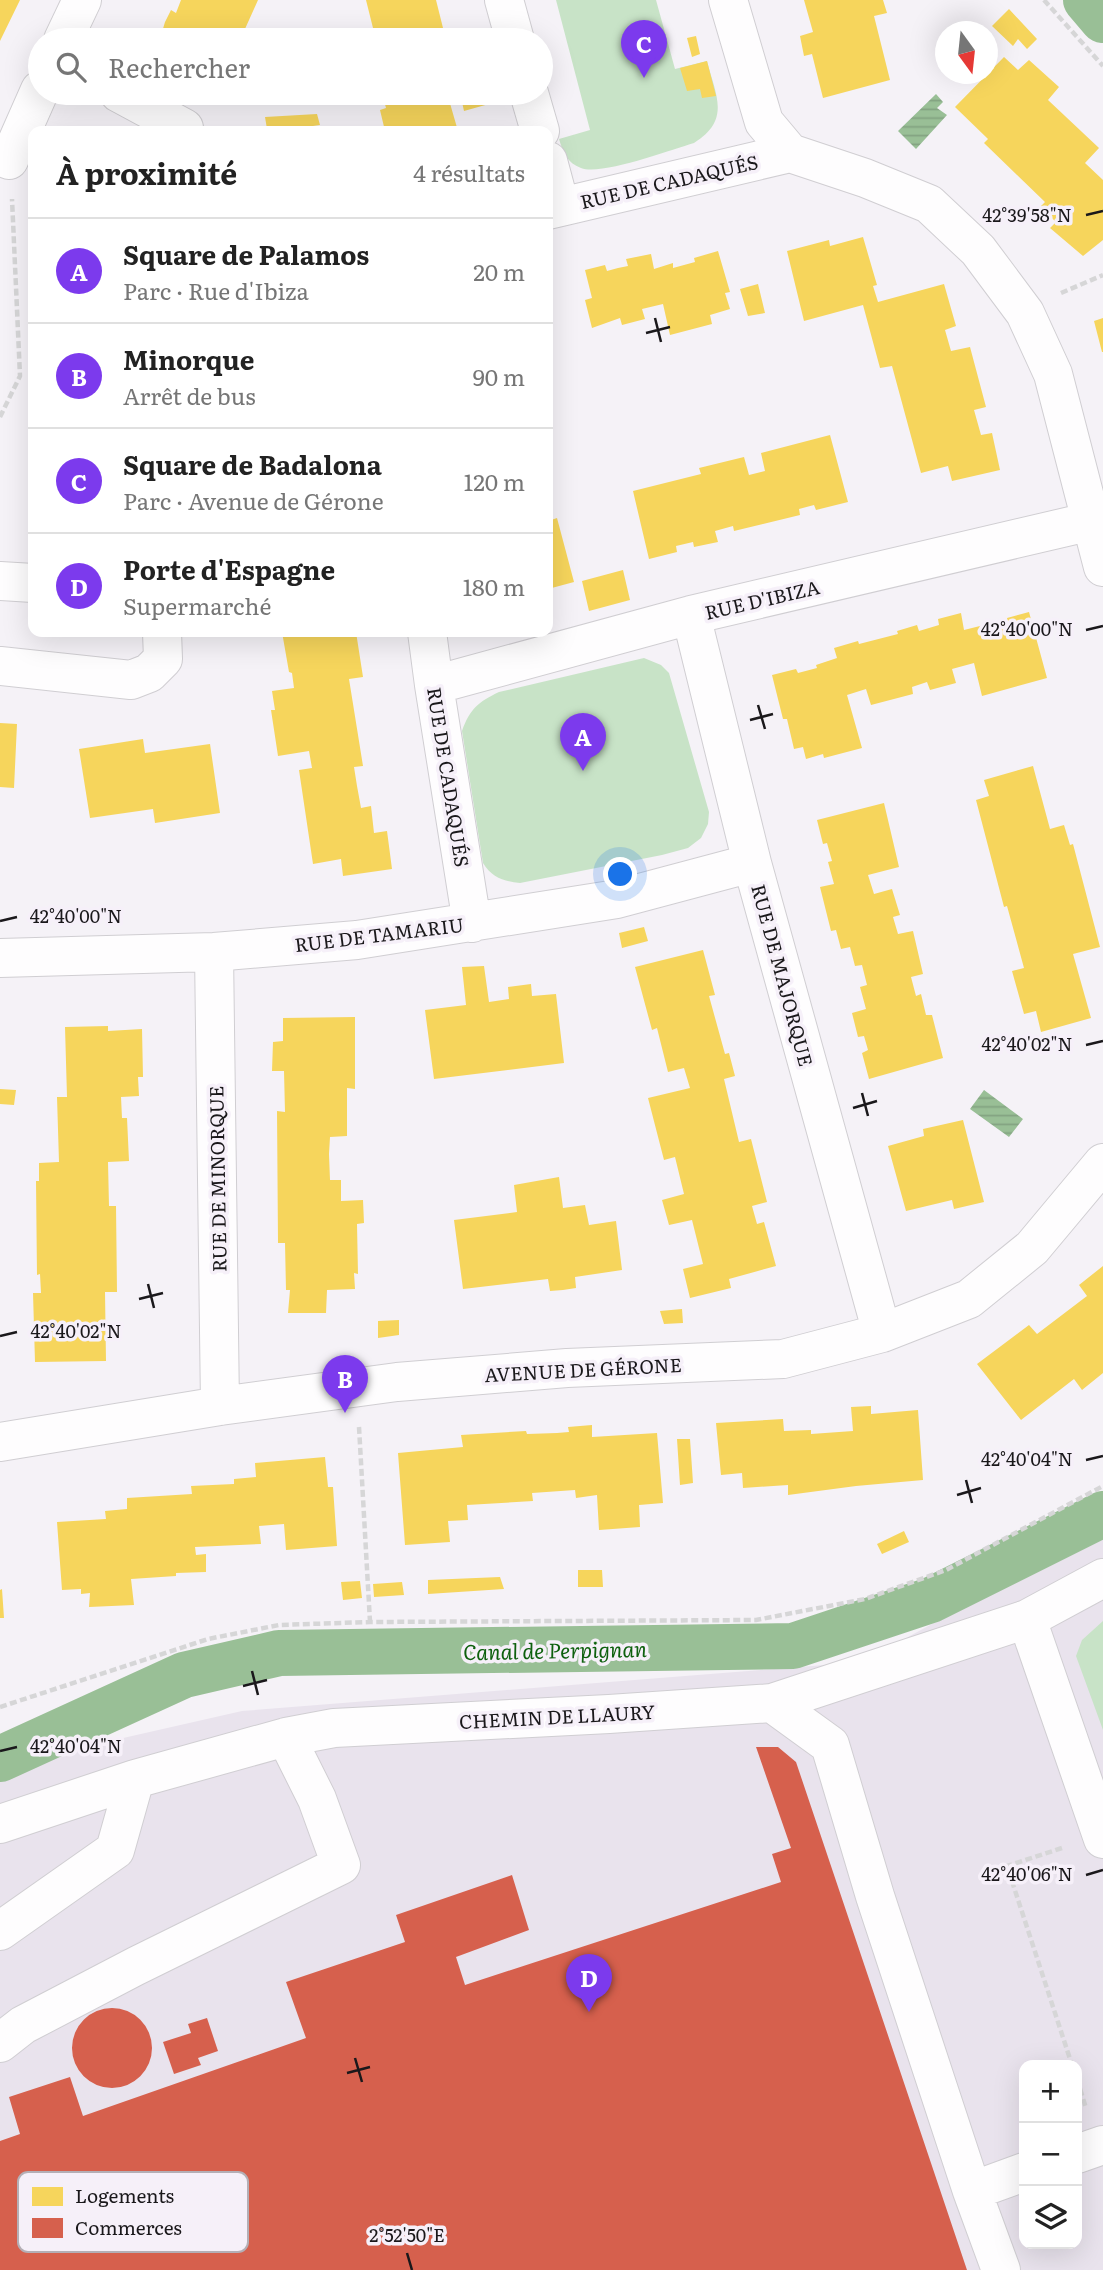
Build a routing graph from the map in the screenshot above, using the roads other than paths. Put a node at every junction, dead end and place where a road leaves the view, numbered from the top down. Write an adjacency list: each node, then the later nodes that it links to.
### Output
1 (82, 0): 4 (street)
2 (504, 0): 5 (street)
3 (728, 0): 11 (street)
4 (69, 28)
5 (512, 28)
6 (34, 105): 12 (street)
7 (141, 105): 9 (street)
8 (532, 105): 10 (street)
9 (180, 126)
10 (539, 126)
11 (790, 153): 13 (street, RUE DE CADAQUÉS); 14 (street)
12 (14, 160)
13 (554, 208)
14 (1092, 521): 15 (street); 18 (street, RUE D'IBIZA)
15 (1103, 566)
16 (0, 581): 17 (street)
17 (28, 583)
18 (691, 615): 22 (street, RUE D'IBIZA); 23 (street, RUE DE MAJORQUE)
19 (162, 637): 21 (street)
20 (428, 637): 22 (street, RUE DE CADAQUÉS)
21 (0, 666)
22 (433, 685): 24 (street, RUE DE CADAQUÉS)
23 (752, 863): 24 (street, RUE DE TAMARIU); 28 (street, RUE DE MAJORQUE)
24 (472, 923): 25 (street, RUE DE TAMARIU)
25 (214, 952): 26 (street, RUE DE TAMARIU); 29 (street, RUE DE MINORQUE)
26 (0, 958)
27 (1103, 1163): 28 (street, AVENUE DE GÉRONE)
28 (882, 1333): 29 (street, AVENUE DE GÉRONE)
29 (219, 1406): 30 (street, AVENUE DE GÉRONE)
30 (0, 1442)
31 (1103, 1578): 32 (street, CHEMIN DE LLAURY)
32 (1027, 1619): 33 (street, CHEMIN DE LLAURY); 37 (street)
33 (772, 1703): 34 (street, CHEMIN DE LLAURY); 43 (street)
34 (286, 1737): 35 (street, CHEMIN DE LLAURY); 39 (street)
35 (135, 1779): 36 (street, CHEMIN DE LLAURY); 38 (street)
36 (0, 1824)
37 (1102, 1837)
38 (0, 1931)
39 (0, 2043)
40 (1103, 2145): 41 (street)
41 (1082, 2152)
42 (1019, 2174): 43 (street)
43 (972, 2190): 44 (street)
44 (1001, 2270)

